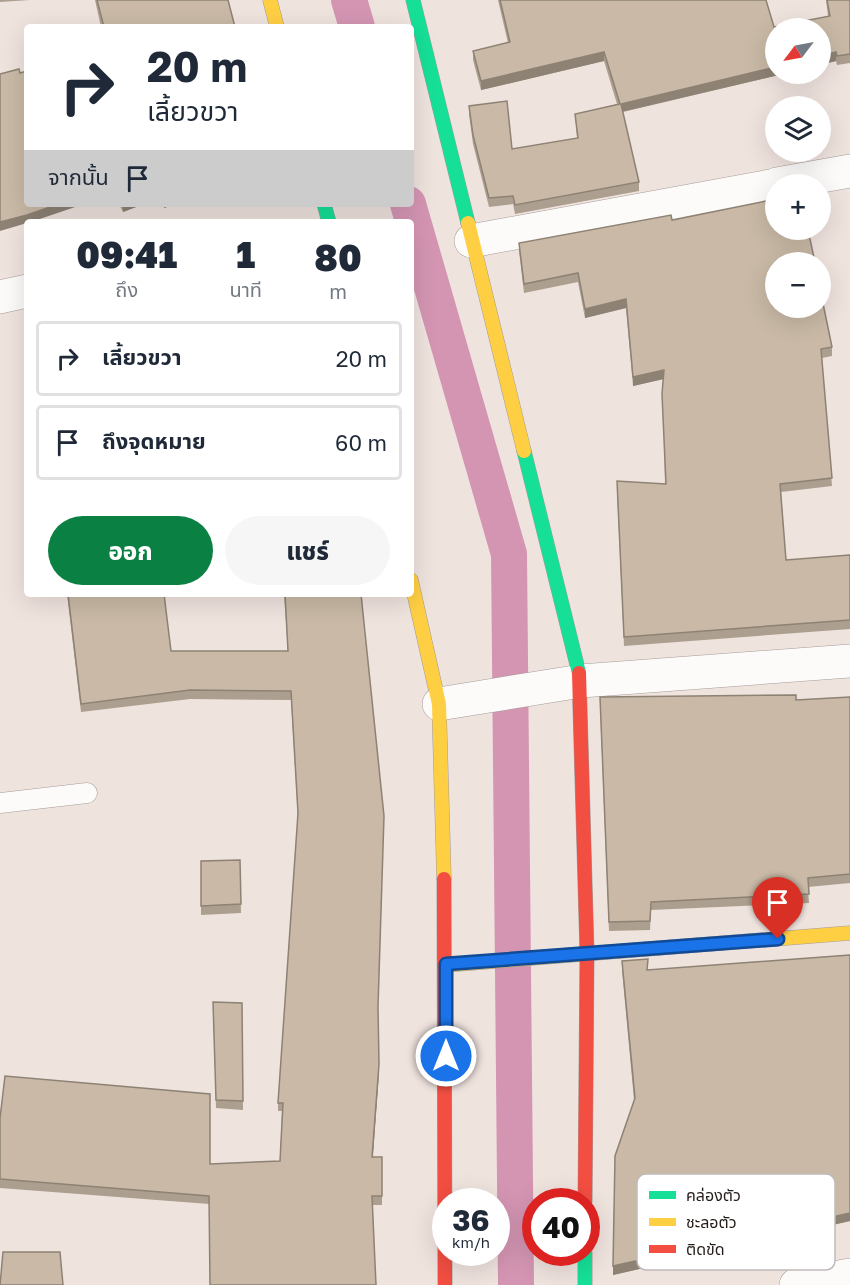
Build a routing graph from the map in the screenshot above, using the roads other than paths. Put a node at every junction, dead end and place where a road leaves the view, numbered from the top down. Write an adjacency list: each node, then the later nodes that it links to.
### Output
1 (270, 0): 3 (street)
2 (412, 0): 7 (street)
3 (276, 24)
4 (850, 171): 5 (street)
5 (831, 175)
6 (765, 187): 7 (street)
7 (471, 241): 12 (street)
8 (24, 292): 9 (street)
9 (0, 297)
10 (414, 593): 13 (street)
11 (850, 661): 12 (street)
12 (581, 681): 13 (street); 17 (street)
13 (439, 704): 18 (street)
14 (87, 793): 15 (lane)
15 (0, 802)
16 (850, 933): 17 (street)
17 (587, 953): 18 (street); 19 (street)
18 (446, 964): 22 (street)
19 (585, 1188)
20 (585, 1266): 23 (street)
21 (850, 1275): 24 (street)
22 (445, 1285)
23 (585, 1285)
24 (796, 1285)

